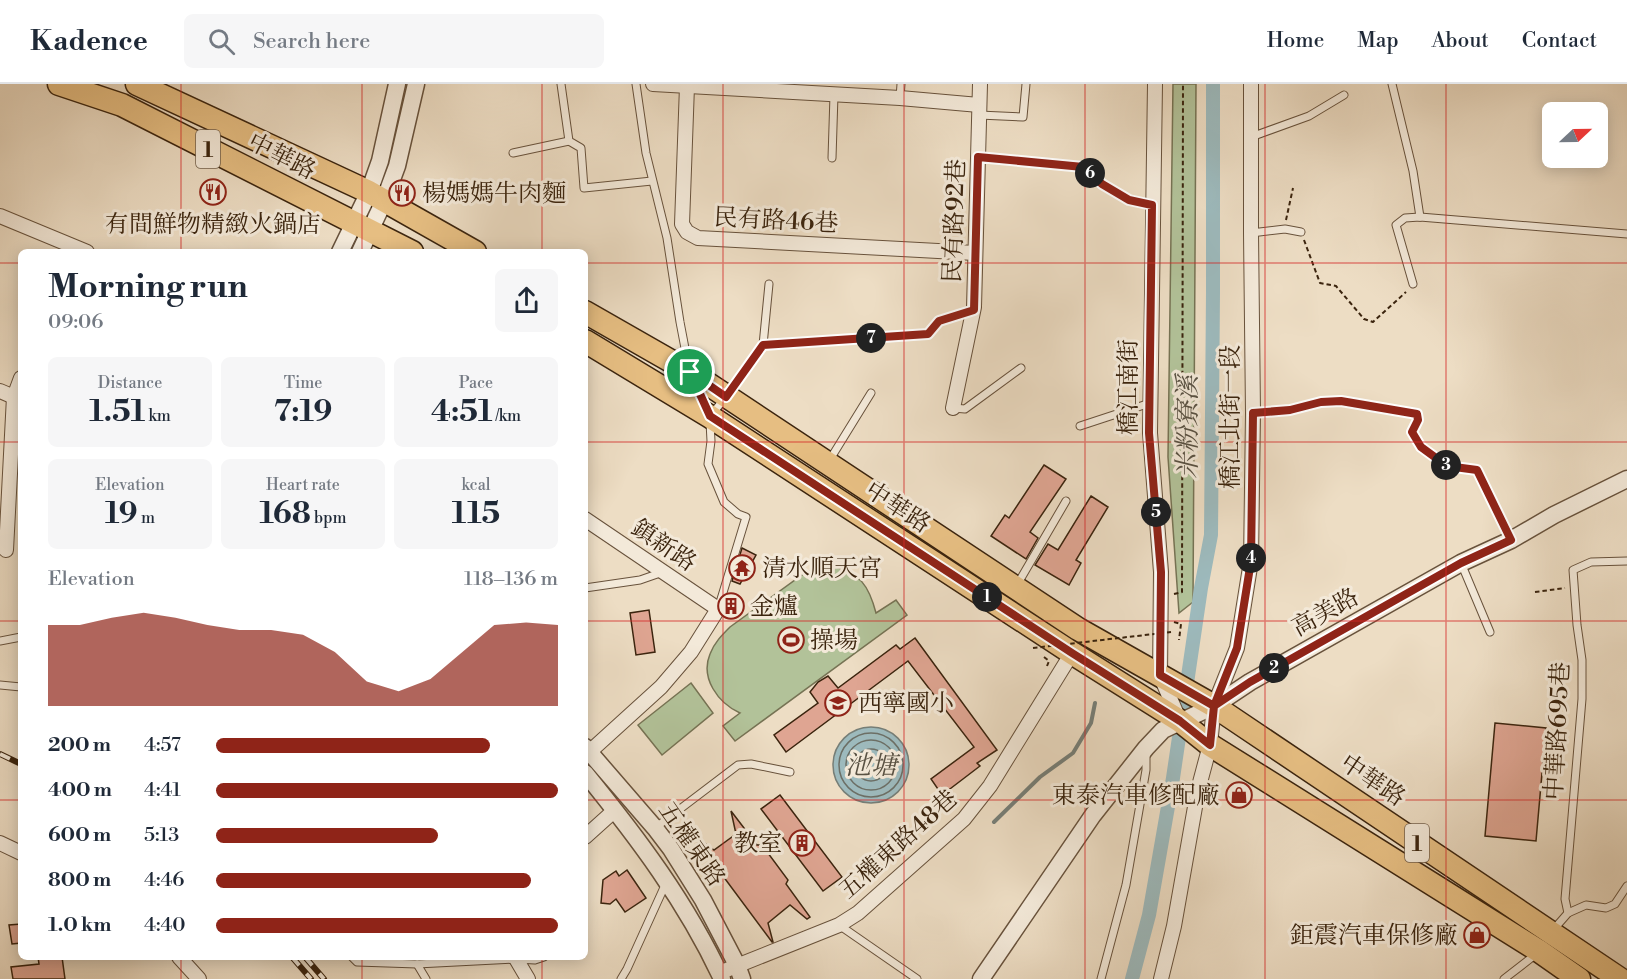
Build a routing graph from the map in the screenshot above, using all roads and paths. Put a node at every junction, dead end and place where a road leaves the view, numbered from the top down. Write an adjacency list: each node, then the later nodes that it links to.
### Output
1 (59, 84): 30 (main road, 中華路 / 1)
2 (137, 84): 26 (main road, 中華路 / 1)
3 (398, 84): 26 (street)
4 (416, 84): 26 (street)
5 (561, 84): 20 (lane)
6 (636, 84): 24 (lane)
7 (653, 84): 14 (street)
8 (980, 84): 18 (street, 民有路92巷)
9 (1026, 84): 18 (lane)
10 (1155, 84): 27 (street, 橋江南街)
11 (1183, 84): 72 (path)
12 (1251, 84): 19 (street, 橋江北街一段)
13 (1392, 84): 29 (lane)
14 (687, 86): 15 (street); 40 (street, 民有路46巷)
15 (827, 91): 16 (street); 23 (lane)
16 (900, 91): 18 (street)
17 (1344, 95): 19 (lane)
18 (979, 110): 22 (street, 民有路92巷)
19 (1251, 137): 33 (street, 橋江北街一段)
20 (569, 141): 21 (lane); 24 (lane)
21 (513, 153)
22 (978, 157): 27 (lane); 40 (street, 民有路92巷)
23 (832, 158)
24 (652, 181): 48 (lane)
25 (1293, 188): 31 (path)
26 (376, 197): 30 (street); 39 (main road, 中華路 / 1)
27 (1152, 205): 53 (street, 橋江南街)
28 (0, 216): 35 (street)
29 (1420, 217): 34 (lane); 42 (lane)
30 (362, 227): 36 (street); 37 (street); 38 (main road, 中華路 / 1)
31 (1285, 229): 32 (lane); 33 (lane)
32 (1300, 232): 42 (path)
33 (1251, 233): 55 (street, 橋江北街一段)
34 (1627, 234)
35 (71, 249)
36 (343, 249)
37 (360, 249)
38 (406, 249)
39 (471, 249)
40 (975, 253): 43 (street, 民有路92巷)
41 (769, 284): 46 (lane)
42 (1413, 285)
43 (974, 310): 46 (lane); 54 (street, 民有路92巷)
44 (588, 314): 48 (main road, 中華路 / 1)
45 (588, 343): 56 (main road, 中華路 / 1)
46 (763, 345): 51 (lane)
47 (1021, 368): 54 (lane)
48 (690, 372): 51 (main road, 中華路 / 1); 56 (lane)
49 (0, 391): 52 (street)
50 (871, 393): 58 (lane)
51 (726, 397): 56 (lane); 58 (main road, 中華路 / 1)
52 (18, 398): 64 (street)
53 (1150, 403): 57 (lane); 72 (street, 橋江南街)
54 (953, 408)
55 (1253, 413): 62 (path); 85 (street, 橋江北街一段)
56 (710, 416): 73 (lane); 80 (main road, 中華路 / 1)
57 (1080, 426)
58 (828, 463): 69 (main road, 中華路 / 1)
59 (1627, 479): 62 (street, 高美路)
60 (1066, 501): 69 (lane)
61 (588, 521): 67 (street, 鎮新路)
62 (1511, 540): 66 (street, 高美路)
63 (18, 548): 64 (street)
64 (3, 551)
65 (1627, 561): 68 (lane)
66 (1461, 563): 76 (lane); 85 (street, 高美路)
67 (663, 572): 70 (lane); 73 (street, 鎮新路)
68 (1574, 586): 71 (path); 100 (lane, 中華路695巷)
69 (1015, 587): 82 (main road, 中華路 / 1)
70 (588, 588)
71 (1535, 592)
72 (1160, 599): 82 (street, 橋江南街)
73 (718, 609): 89 (street)
74 (1173, 622): 78 (path)
75 (1171, 632): 81 (path, bridge)
76 (1490, 632)
77 (18, 638): 79 (lane)
78 (1179, 640)
79 (0, 641)
80 (1072, 653): 86 (main road, 中華路 / 1); 101 (street, 五權東路48巷)
81 (1046, 669)
82 (1160, 675): 85 (main road, 1); 86 (street, 橋江南街)
83 (0, 685): 84 (lane)
84 (18, 687)
85 (1213, 706): 86 (street, 高美路); 87 (street, 橋江北街一段); 102 (main road, 中華路 / 1)
86 (1171, 726): 87 (main road, 1); 88 (street, 高美路)
87 (1210, 745): 102 (main road, 中華路 / 1); 117 (street, 橋江北街一段)
88 (1146, 748): 115 (street, 高美路); 116 (lane)
89 (588, 750)
90 (588, 754): 94 (street, 五權東路)
91 (790, 772): 94 (lane)
92 (588, 777): 93 (street, 五權東路)
93 (615, 810): 95 (street); 98 (street, 五權東路)
94 (655, 828): 108 (street, 五權東路)
95 (588, 834)
96 (0, 843): 97 (street)
97 (18, 852)
98 (668, 881): 109 (street, 五權東路); 113 (lane)
99 (1627, 886): 100 (lane)
100 (1568, 913): 102 (lane)
101 (839, 925): 108 (street, 五權東路48巷); 114 (lane)
102 (1545, 942): 118 (lane); 119 (main road, 中華路 / 1); 120 (main road, 中華路 / 1)
103 (182, 960): 110 (street)
104 (355, 960): 107 (lane)
105 (482, 960): 107 (lane)
106 (516, 960): 112 (street)
107 (417, 964): 111 (lane)
108 (740, 972): 109 (street, 五權東路48巷)
109 (720, 976)
110 (199, 979)
111 (426, 979)
112 (528, 979)
113 (621, 979)
114 (917, 979)
115 (981, 979)
116 (1101, 979)
117 (1161, 979)
118 (1504, 979)
119 (1579, 979)
120 (1620, 979)

